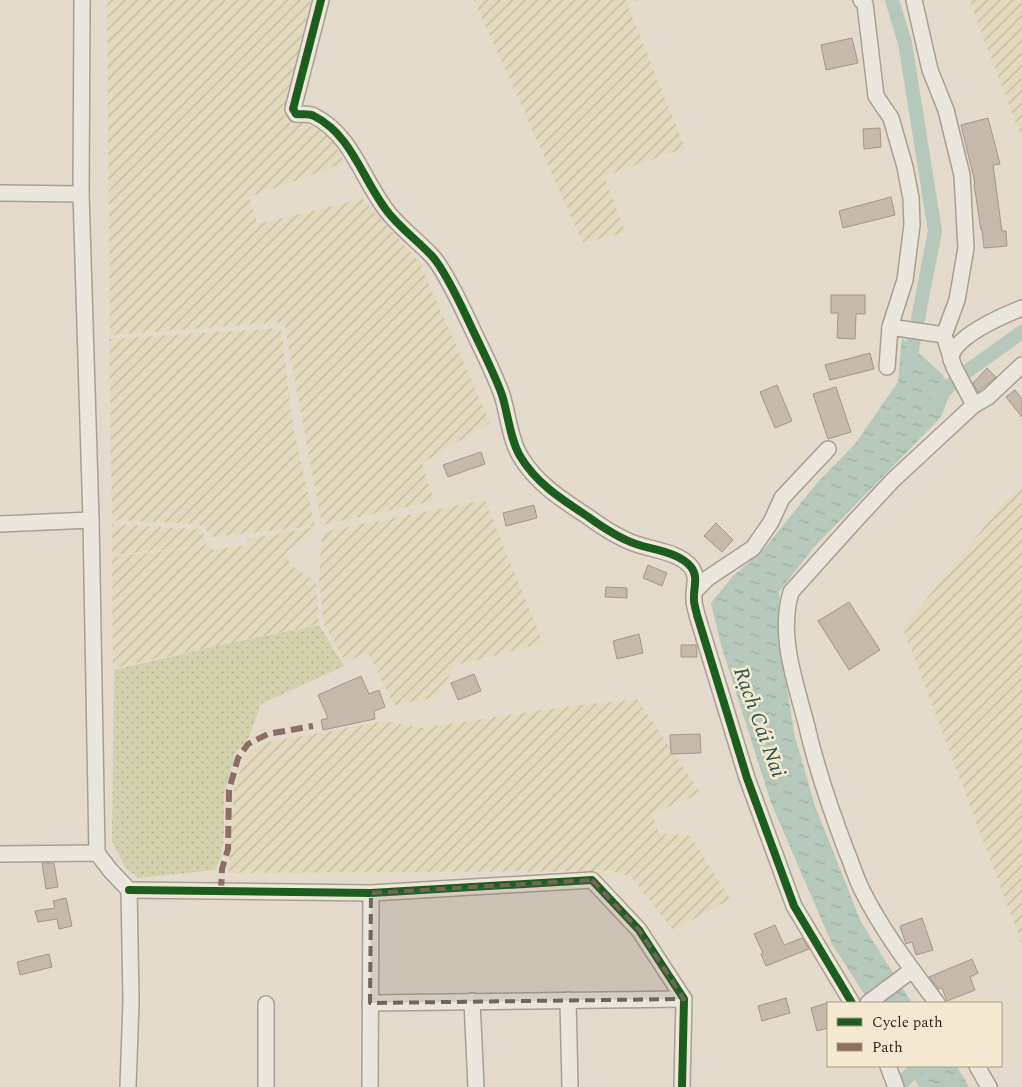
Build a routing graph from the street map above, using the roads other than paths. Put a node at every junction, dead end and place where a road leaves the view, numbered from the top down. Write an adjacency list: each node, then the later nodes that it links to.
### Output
1 (82, 0): 6 (street)
2 (321, 0): 17 (street)
3 (861, 0): 8 (street)
4 (914, 0): 9 (street)
5 (0, 193): 6 (street)
6 (81, 194): 15 (street)
7 (1022, 308): 10 (street)
8 (893, 327): 9 (street); 12 (street)
9 (940, 335): 10 (street)
10 (952, 364): 13 (street)
11 (1022, 365): 13 (street)
12 (887, 366)
13 (974, 405): 22 (street)
14 (828, 449): 17 (street)
15 (91, 520): 16 (street); 18 (street)
16 (0, 524)
17 (696, 590): 26 (street)
18 (97, 853): 19 (street); 20 (street)
19 (0, 854)
20 (129, 890): 21 (street); 33 (street)
21 (371, 893): 23 (street); 29 (street)
22 (908, 973): 27 (street); 28 (street)
23 (684, 999): 24 (street); 38 (street)
24 (568, 1000): 25 (street); 37 (street)
25 (472, 1001): 29 (street); 36 (street)
26 (851, 1002)
27 (869, 1002)
28 (936, 1002)
29 (370, 1003): 35 (street)
30 (266, 1004): 34 (street)
31 (888, 1067): 39 (street)
32 (979, 1069): 40 (street)
33 (128, 1087)
34 (266, 1087)
35 (370, 1087)
36 (476, 1087)
37 (570, 1087)
38 (682, 1087)
39 (896, 1087)
40 (989, 1087)

